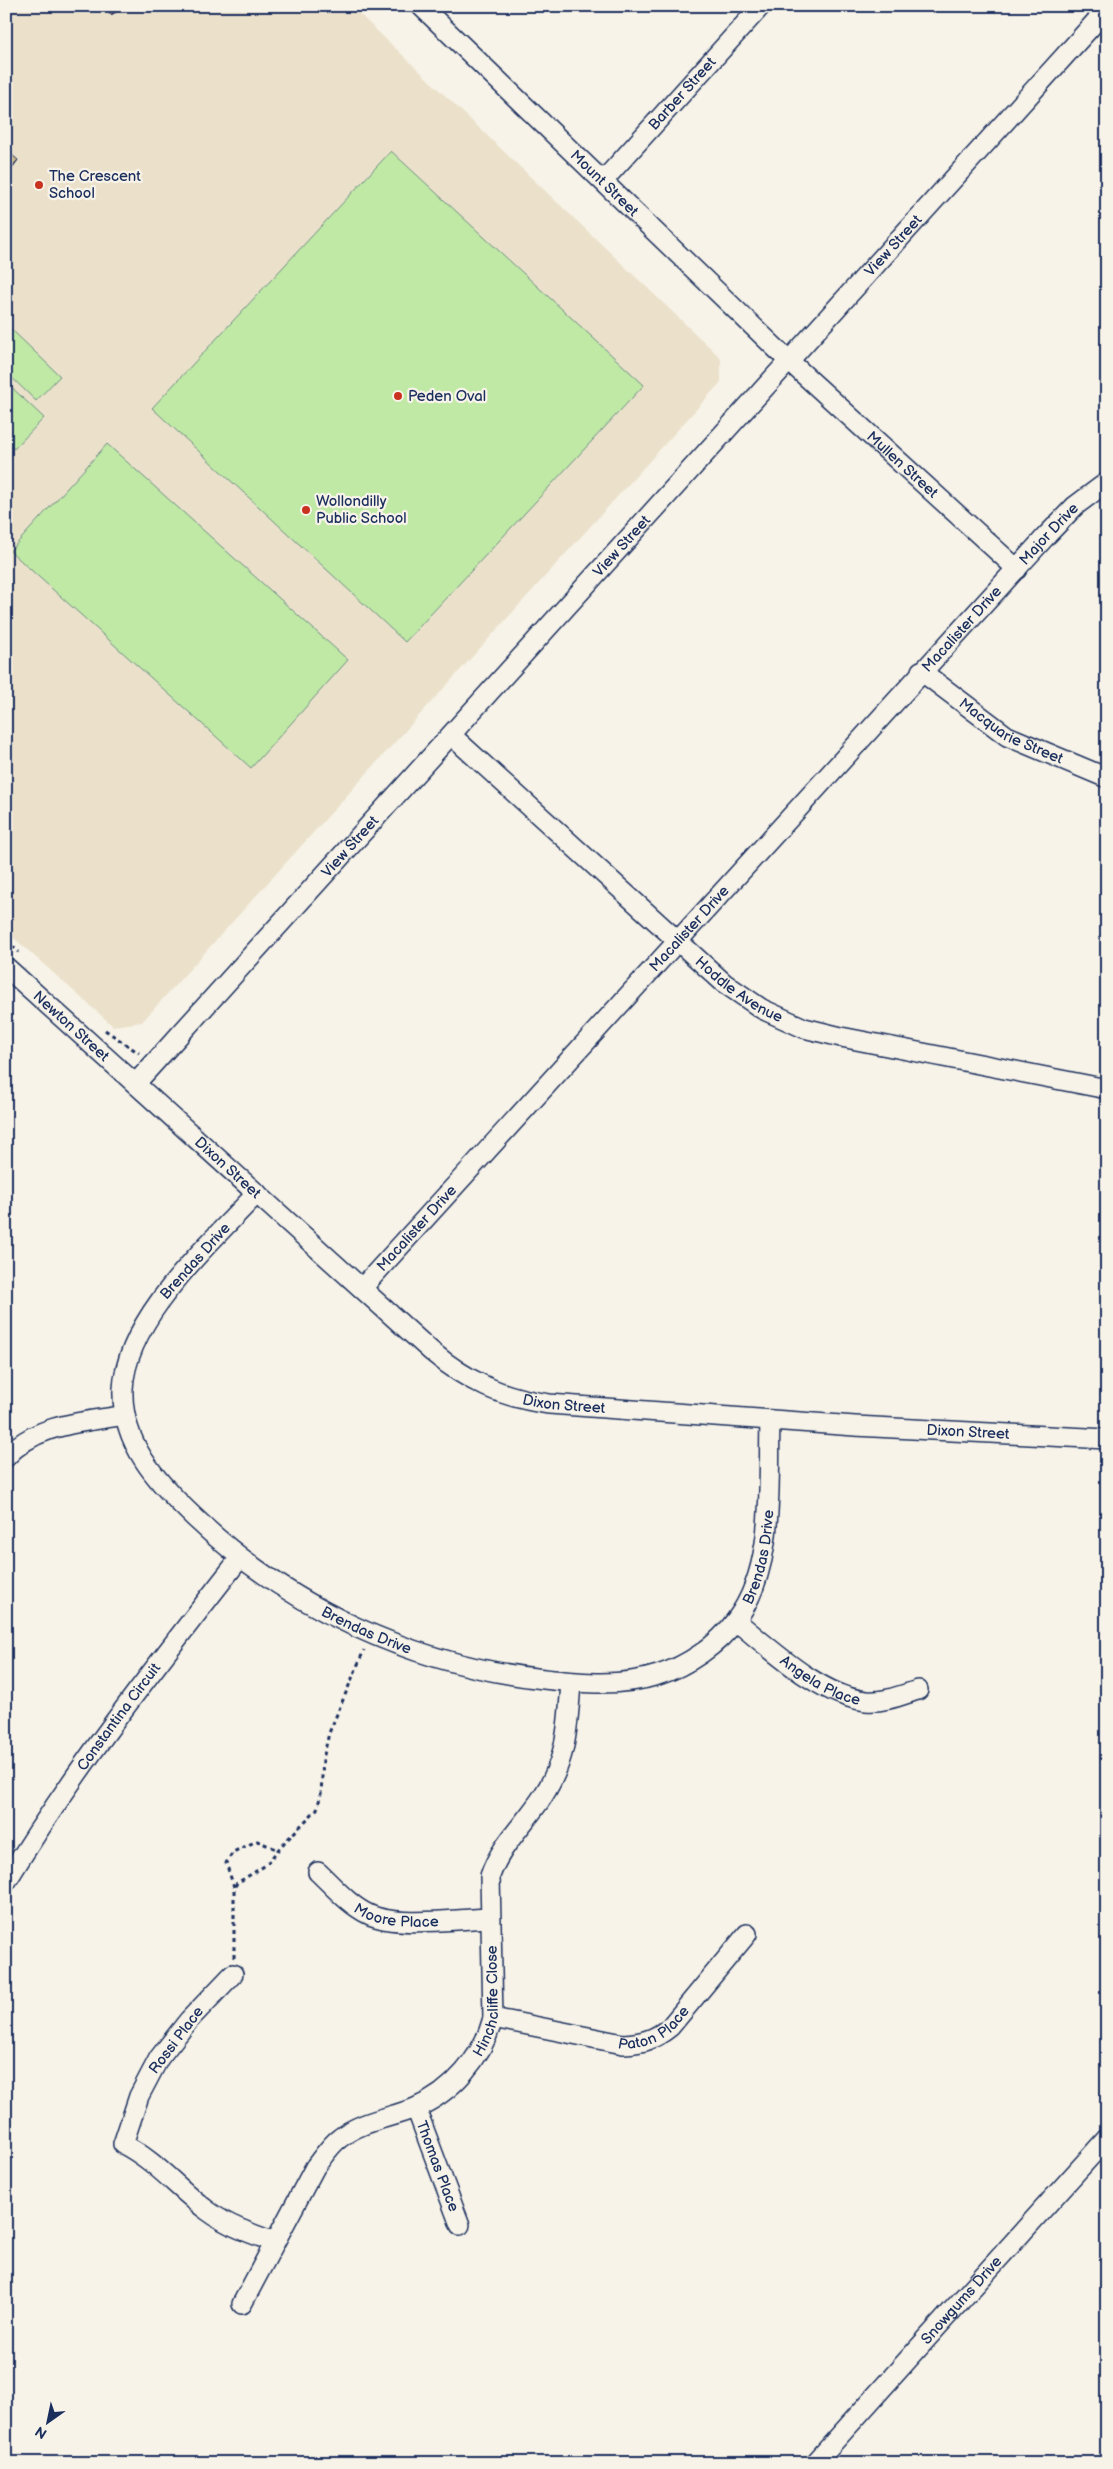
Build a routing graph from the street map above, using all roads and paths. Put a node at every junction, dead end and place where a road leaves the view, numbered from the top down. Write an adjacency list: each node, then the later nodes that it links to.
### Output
1 (420, 6): 4 (street, Mount Street)
2 (761, 6): 4 (street, Barber Street)
3 (1107, 9): 5 (street, View Street)
4 (603, 181): 5 (street, Mount Street)
5 (789, 361): 7 (street, Mullen Street); 9 (street, View Street)
6 (1107, 482): 7 (street, Major Drive)
7 (1017, 569): 8 (street, Macalister Drive)
8 (921, 672): 10 (street, Macquarie Street); 12 (street, Macalister Drive)
9 (451, 735): 12 (street, Hoddle Avenue); 16 (street, View Street)
10 (1107, 778)
11 (6, 941): 13 (path)
12 (677, 941): 18 (street, Hoddle Avenue); 20 (street, Macalister Drive)
13 (24, 956)
14 (6, 966): 17 (street, Newton Street)
15 (103, 1028): 16 (path)
16 (153, 1064): 17 (street, View Street)
17 (136, 1083): 19 (street, Dixon Street)
18 (1107, 1089)
19 (257, 1193): 20 (street, Dixon Street); 21 (street, Brendas Drive)
20 (362, 1288): 22 (street, Dixon Street)
21 (125, 1415): 24 (street); 25 (street, Brendas Drive)
22 (770, 1421): 23 (street, Dixon Street); 26 (street, Brendas Drive)
23 (1107, 1439)
24 (6, 1457)
25 (240, 1558): 27 (street, Brendas Drive); 32 (street, Constantina Circuit)
26 (736, 1621): 28 (street, Brendas Drive); 29 (street, Angela Place)
27 (371, 1634): 28 (street, Brendas Drive); 30 (path)
28 (571, 1682): 34 (street, Hinchcliffe Close)
29 (918, 1690)
30 (279, 1850): 33 (path); 33 (path)
31 (318, 1872): 34 (street, Moore Place)
32 (6, 1882)
33 (234, 1888): 36 (path)
34 (490, 1918): 37 (street, Hinchcliffe Close)
35 (747, 1934): 37 (street, Paton Place)
36 (233, 1974): 41 (street, Rossi Place)
37 (493, 2018): 38 (street, Hinchcliffe Close)
38 (416, 2108): 40 (street, Thomas Place); 41 (street, Hinchcliffe Close)
39 (1107, 2138): 43 (street, Snowgums Drive)
40 (460, 2225)
41 (275, 2242): 42 (street, Hinchcliffe Close)
42 (242, 2304)
43 (815, 2463)

